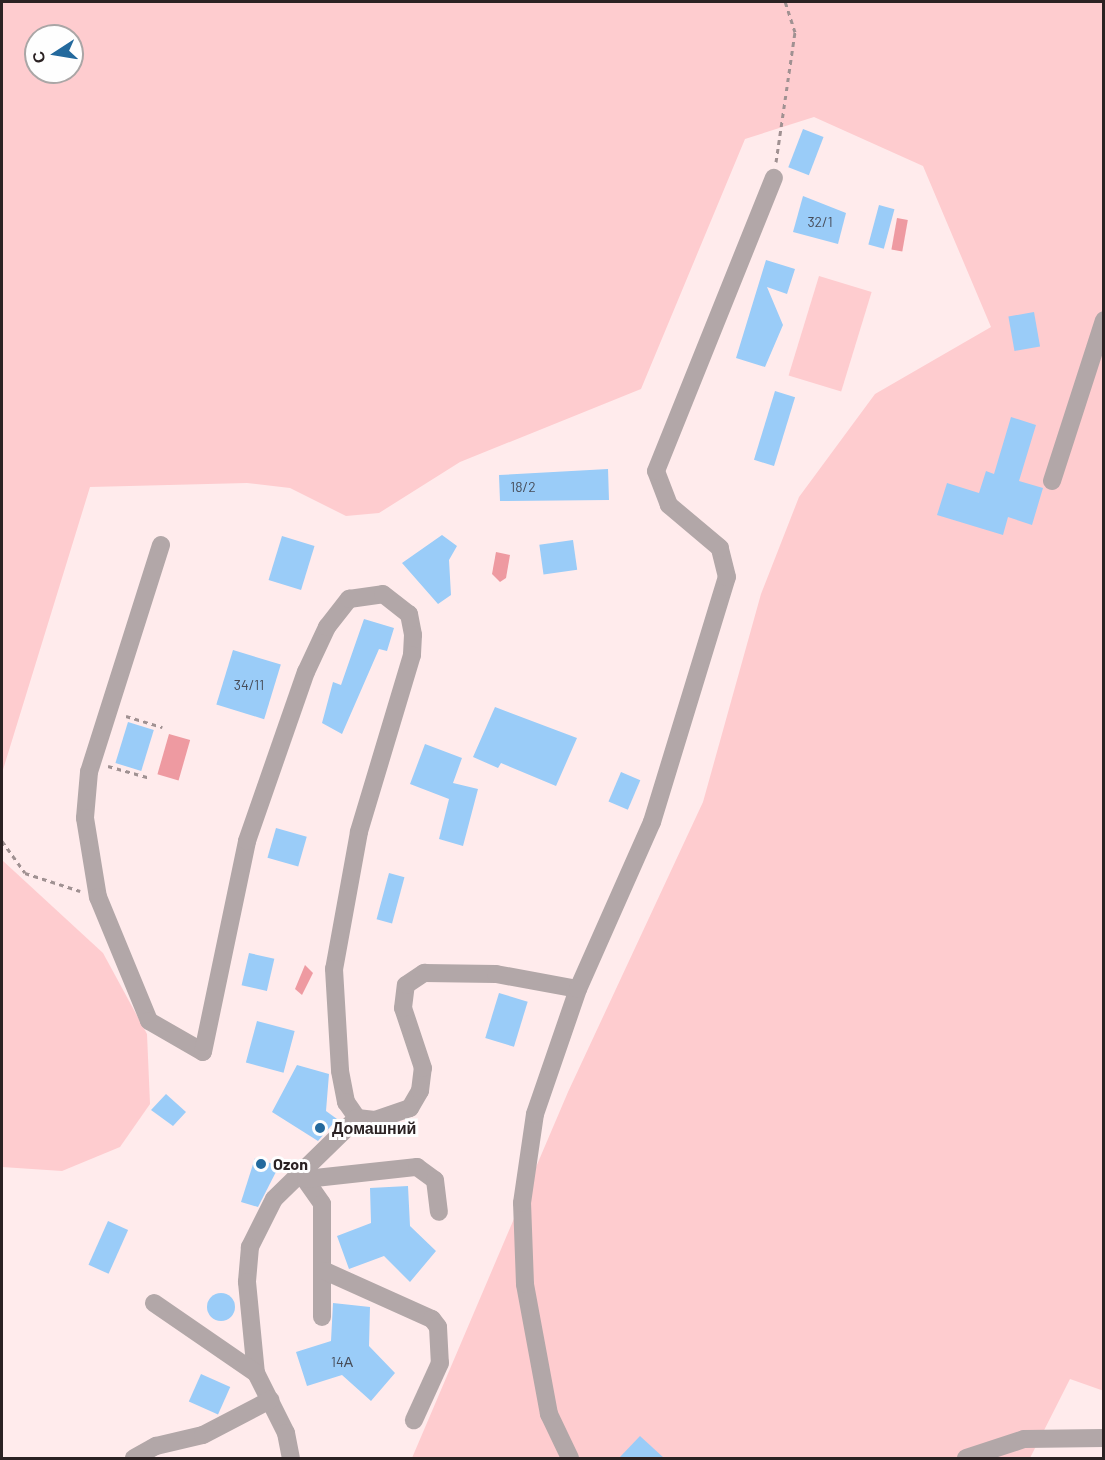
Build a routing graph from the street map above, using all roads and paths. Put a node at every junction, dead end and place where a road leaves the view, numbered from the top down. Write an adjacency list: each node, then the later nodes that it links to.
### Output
1 (785, 2): 2 (path)
2 (774, 178): 12 (street)
3 (1104, 320): 4 (street)
4 (1052, 481)
5 (161, 545): 6 (street)
6 (116, 713): 7 (path); 8 (street)
7 (162, 727)
8 (100, 764): 9 (path); 11 (street)
9 (150, 778)
10 (2, 842): 11 (path)
11 (99, 897): 13 (street)
12 (578, 989): 13 (street); 25 (street)
13 (357, 1118): 14 (street)
14 (304, 1177): 15 (street); 16 (street); 19 (street)
15 (439, 1212)
16 (325, 1271): 18 (street); 21 (street)
17 (154, 1303): 19 (street)
18 (322, 1317)
19 (256, 1373): 20 (street)
20 (270, 1400): 23 (street); 24 (street)
21 (414, 1420)
22 (1104, 1438): 26 (street)
23 (134, 1458)
24 (291, 1458)
25 (570, 1458)
26 (966, 1458)

